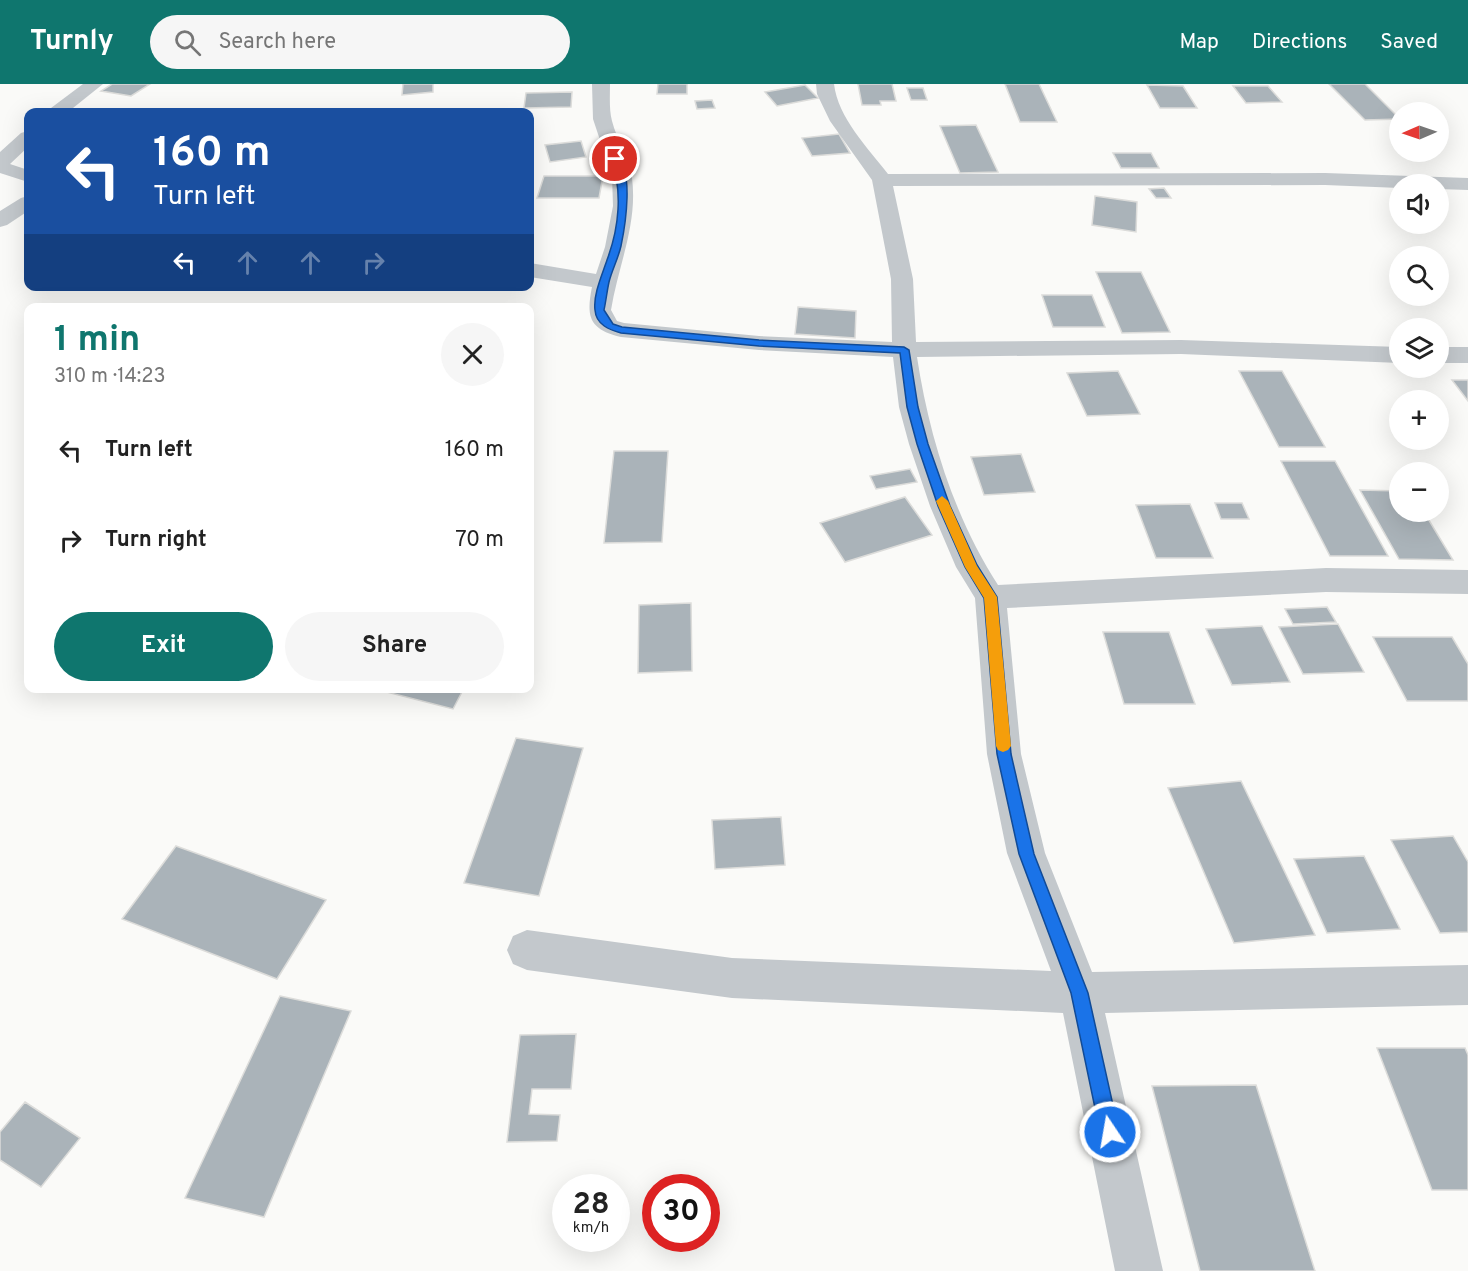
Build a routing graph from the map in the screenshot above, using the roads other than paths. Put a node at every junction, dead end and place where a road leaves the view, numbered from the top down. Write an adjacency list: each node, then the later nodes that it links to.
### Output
1 (93, 84): 4 (street)
2 (601, 84): 13 (street)
3 (825, 84): 8 (street)
4 (62, 108)
5 (24, 141): 6 (street)
6 (0, 165): 7 (street)
7 (24, 174)
8 (882, 180): 9 (street); 14 (street)
9 (1468, 183)
10 (24, 205): 11 (street)
11 (0, 221)
12 (534, 271): 13 (street)
13 (604, 282): 14 (street)
14 (904, 350): 15 (street); 19 (street)
15 (1389, 355)
16 (1449, 355): 17 (street)
17 (1468, 355)
18 (1468, 582): 19 (street)
19 (990, 597): 22 (street)
20 (527, 950): 22 (street)
21 (1468, 985): 22 (street)
22 (1080, 993): 23 (street)
23 (1140, 1271)

